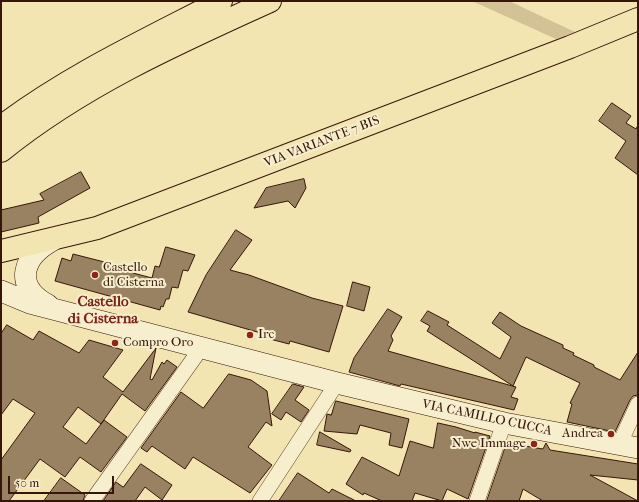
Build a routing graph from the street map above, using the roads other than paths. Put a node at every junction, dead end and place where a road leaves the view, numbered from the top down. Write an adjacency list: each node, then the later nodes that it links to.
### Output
1 (221, 1): 4 (main road)
2 (270, 1): 5 (main road)
3 (638, 19): 6 (main road, VIA VARIANTE 7 BIS)
4 (1, 128)
5 (1, 151)
6 (53, 240): 7 (main road, VIA VARIANTE 7 BIS); 9 (street)
7 (1, 251)
8 (1, 291): 9 (street, VIA CAMILLO CUCCA)
9 (58, 310): 10 (street, VIA CAMILLO CUCCA)
10 (202, 347): 11 (street, VIA CAMILLO CUCCA); 15 (street)
11 (337, 383): 13 (street, VIA CAMILLO CUCCA); 16 (street)
12 (638, 404): 14 (street)
13 (504, 423): 14 (street, VIA CAMILLO CUCCA); 17 (street)
14 (629, 446)
15 (92, 501)
16 (260, 501)
17 (477, 501)

